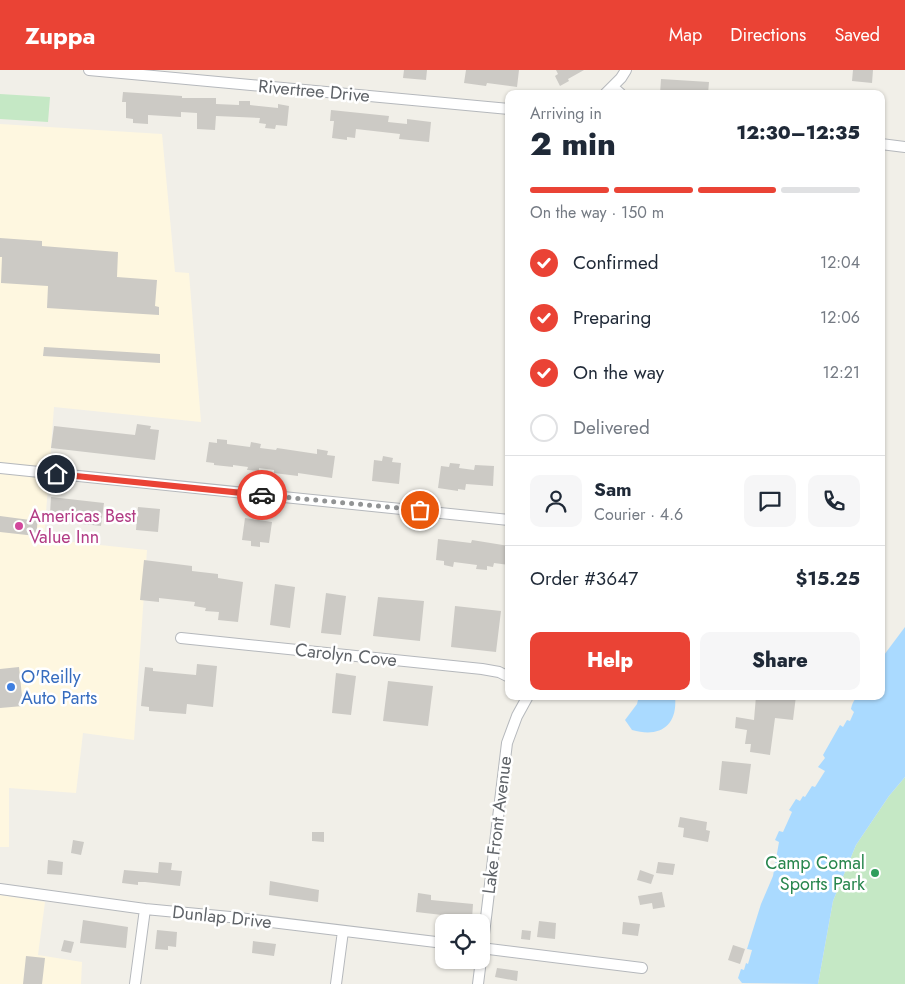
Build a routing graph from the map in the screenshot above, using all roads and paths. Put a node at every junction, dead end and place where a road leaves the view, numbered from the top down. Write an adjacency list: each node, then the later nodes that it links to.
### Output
1 (89, 70): 4 (street, Rivertree Drive)
2 (626, 70): 3 (street)
3 (614, 90)
4 (505, 109)
5 (885, 144): 6 (street)
6 (905, 146)
7 (0, 468): 8 (street)
8 (505, 520)
9 (182, 638): 10 (street, Carolyn Cove)
10 (505, 675)
11 (526, 700): 14 (street, Lake Front Avenue)
12 (0, 889): 13 (street, Dunlap Drive)
13 (145, 909): 15 (street, Dunlap Drive); 20 (street)
14 (486, 914)
15 (342, 931): 16 (street, Dunlap Drive); 21 (street)
16 (435, 942)
17 (490, 955): 18 (street)
18 (642, 968)
19 (480, 969): 22 (street, Lake Front Avenue)
20 (135, 984)
21 (336, 984)
22 (478, 984)

